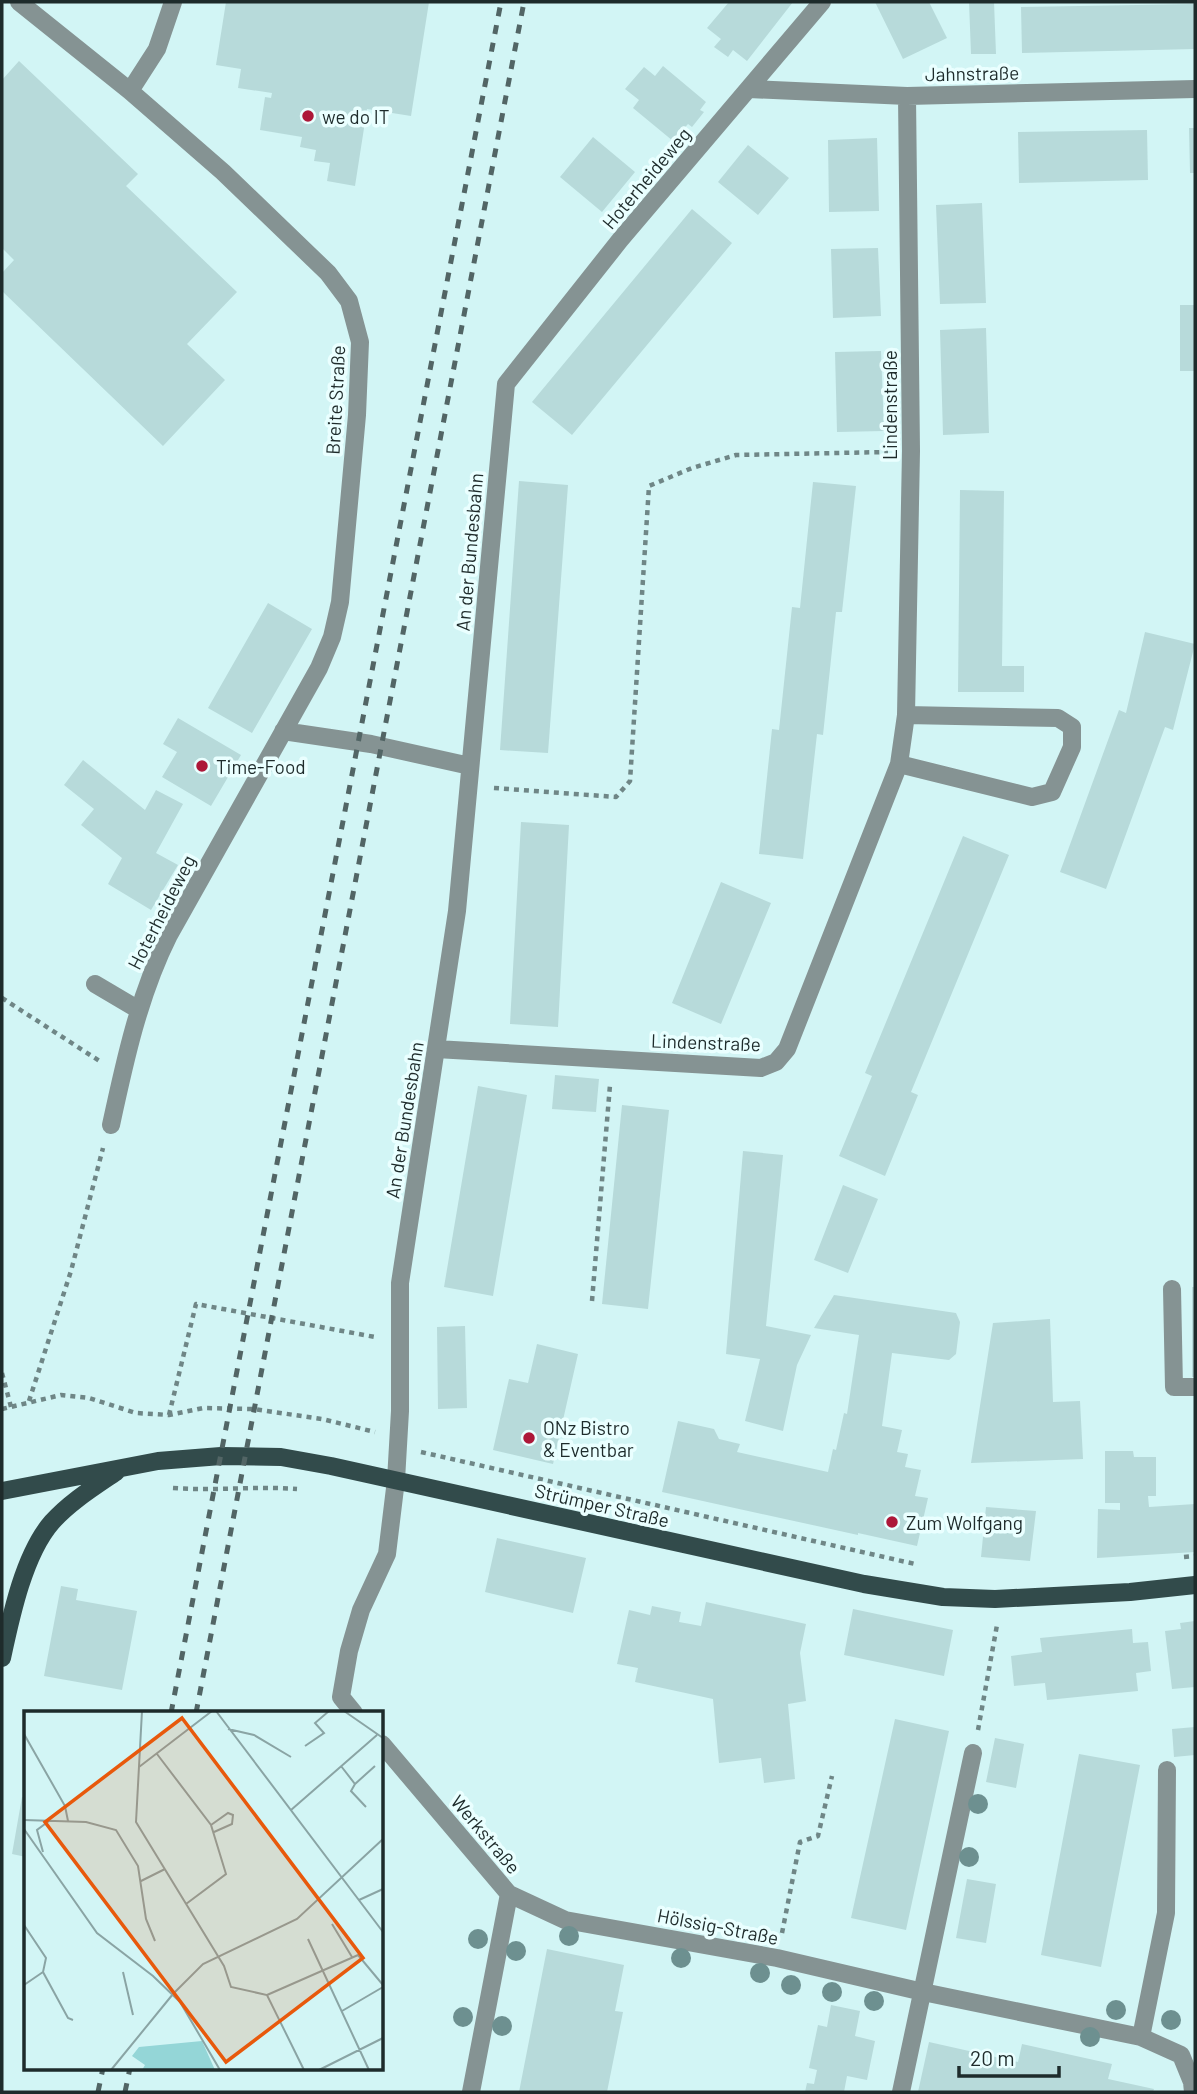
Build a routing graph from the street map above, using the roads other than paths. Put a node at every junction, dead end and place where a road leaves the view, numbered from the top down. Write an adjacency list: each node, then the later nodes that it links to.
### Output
1 (19, 2): 5 (street, Breite Straße)
2 (173, 2): 8 (street)
3 (822, 2): 6 (street, Hoterheideweg)
4 (2, 6): 5 (street, Breite Straße)
5 (43, 22): 8 (street, Breite Straße)
6 (749, 89): 9 (street, Jahnstraße); 10 (street, Hoterheideweg)
7 (1195, 89): 9 (street, Jahnstraße)
8 (131, 91): 11 (street, Breite Straße)
9 (906, 96): 12 (street, Lindenstraße)
10 (506, 384): 15 (street, An der Bundesbahn)
11 (332, 637): 13 (street, Hoterheideweg)
12 (906, 715): 14 (street, Lindenstraße); 14 (street)
13 (284, 732): 15 (street); 17 (street, Hoterheideweg)
14 (899, 764): 18 (street, Lindenstraße)
15 (470, 766): 18 (street, An der Bundesbahn)
16 (95, 984): 17 (street)
17 (139, 1010): 19 (street, Hoterheideweg)
18 (436, 1049): 23 (street, An der Bundesbahn)
19 (111, 1125)
20 (1172, 1289): 21 (street)
21 (1195, 1387)
22 (121, 1469): 23 (main road, Strümper Straße); 24 (main road, Strümper Straße); 26 (main road)
23 (396, 1480): 25 (main road, Strümper Straße); 27 (street)
24 (2, 1491)
25 (1195, 1584)
26 (2, 1658)
27 (352, 1711)
28 (383, 1745): 31 (street, Werkstraße)
29 (973, 1753): 32 (street)
30 (1167, 1770): 33 (street)
31 (509, 1894): 32 (street, Hölssig-Straße); 34 (street, Werkstraße)
32 (923, 1992): 33 (street, Hölssig-Straße); 35 (street)
33 (1140, 2037): 36 (street, Hölssig-Straße)
34 (471, 2092)
35 (901, 2092)
36 (1193, 2092)

